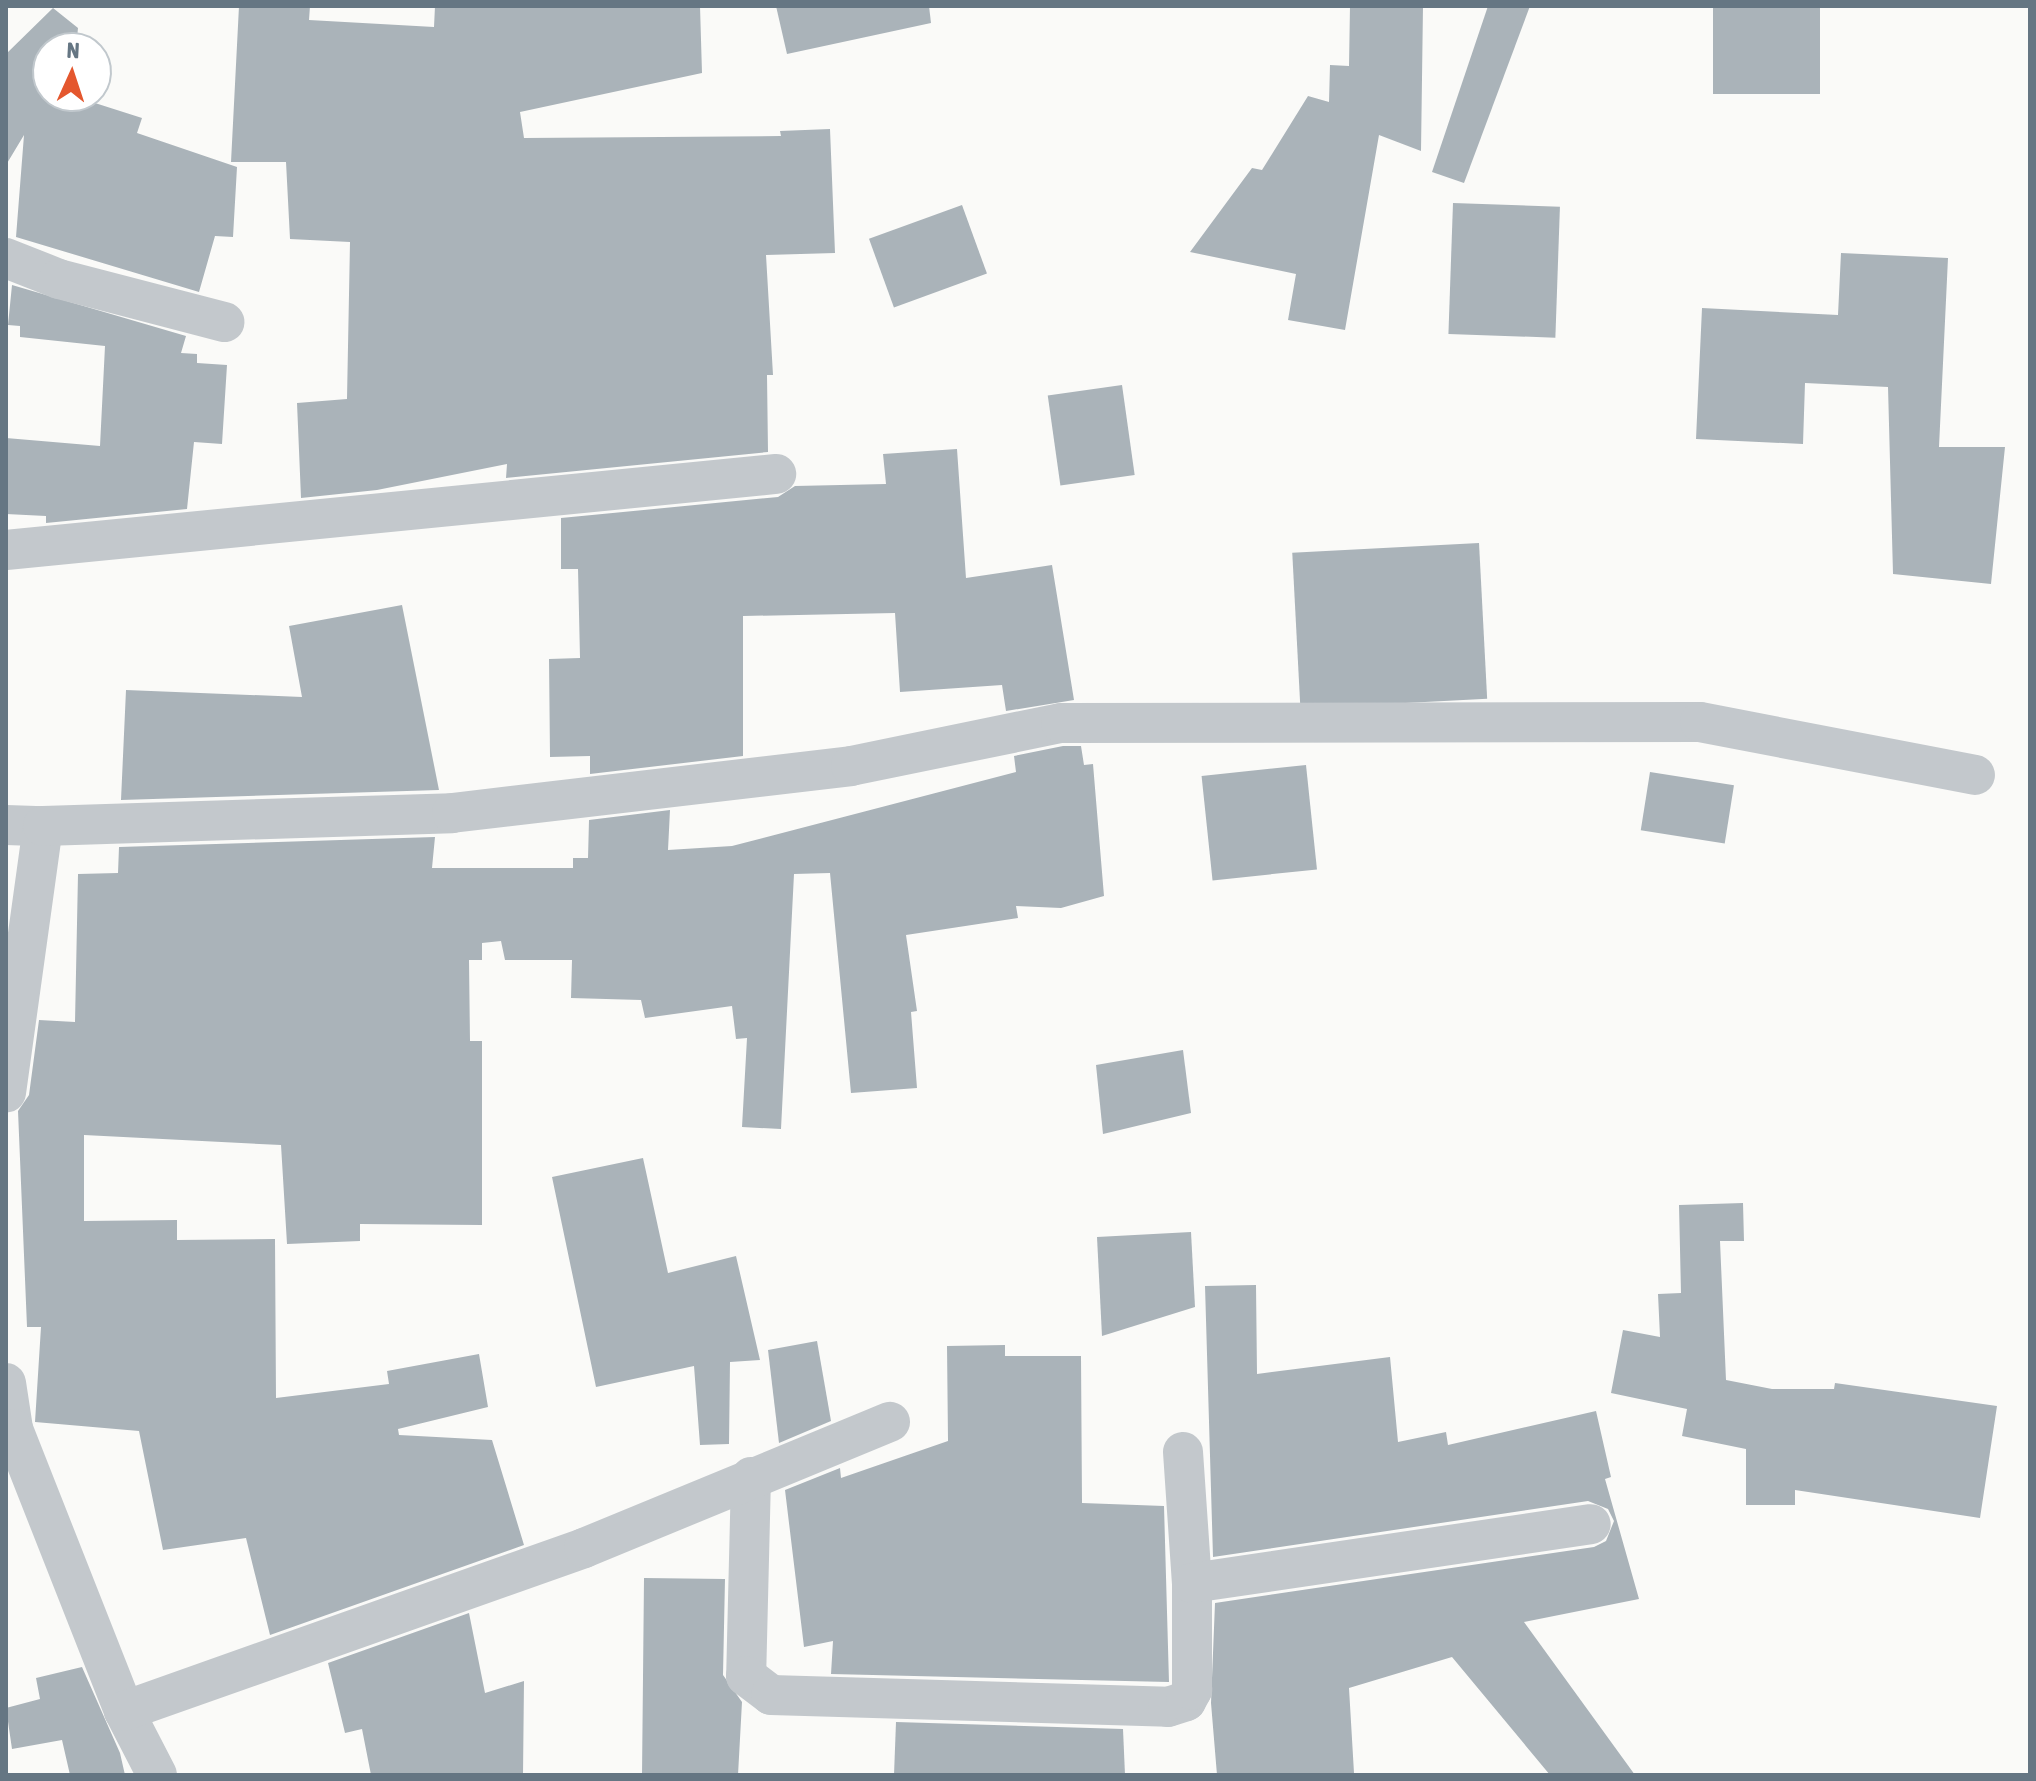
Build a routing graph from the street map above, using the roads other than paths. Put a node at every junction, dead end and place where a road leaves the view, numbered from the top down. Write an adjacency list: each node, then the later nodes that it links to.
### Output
1 (6, 258): 2 (street)
2 (224, 322)
3 (776, 474): 4 (street)
4 (6, 550)
5 (1975, 775): 6 (street)
6 (25, 825): 7 (street)
7 (6, 1092)
8 (6, 1383): 14 (street)
9 (890, 1422): 11 (street)
10 (1183, 1452): 13 (street)
11 (751, 1477): 13 (street); 14 (street)
12 (1591, 1524): 13 (street)
13 (1192, 1583)
14 (124, 1711): 15 (street)
15 (157, 1775)

